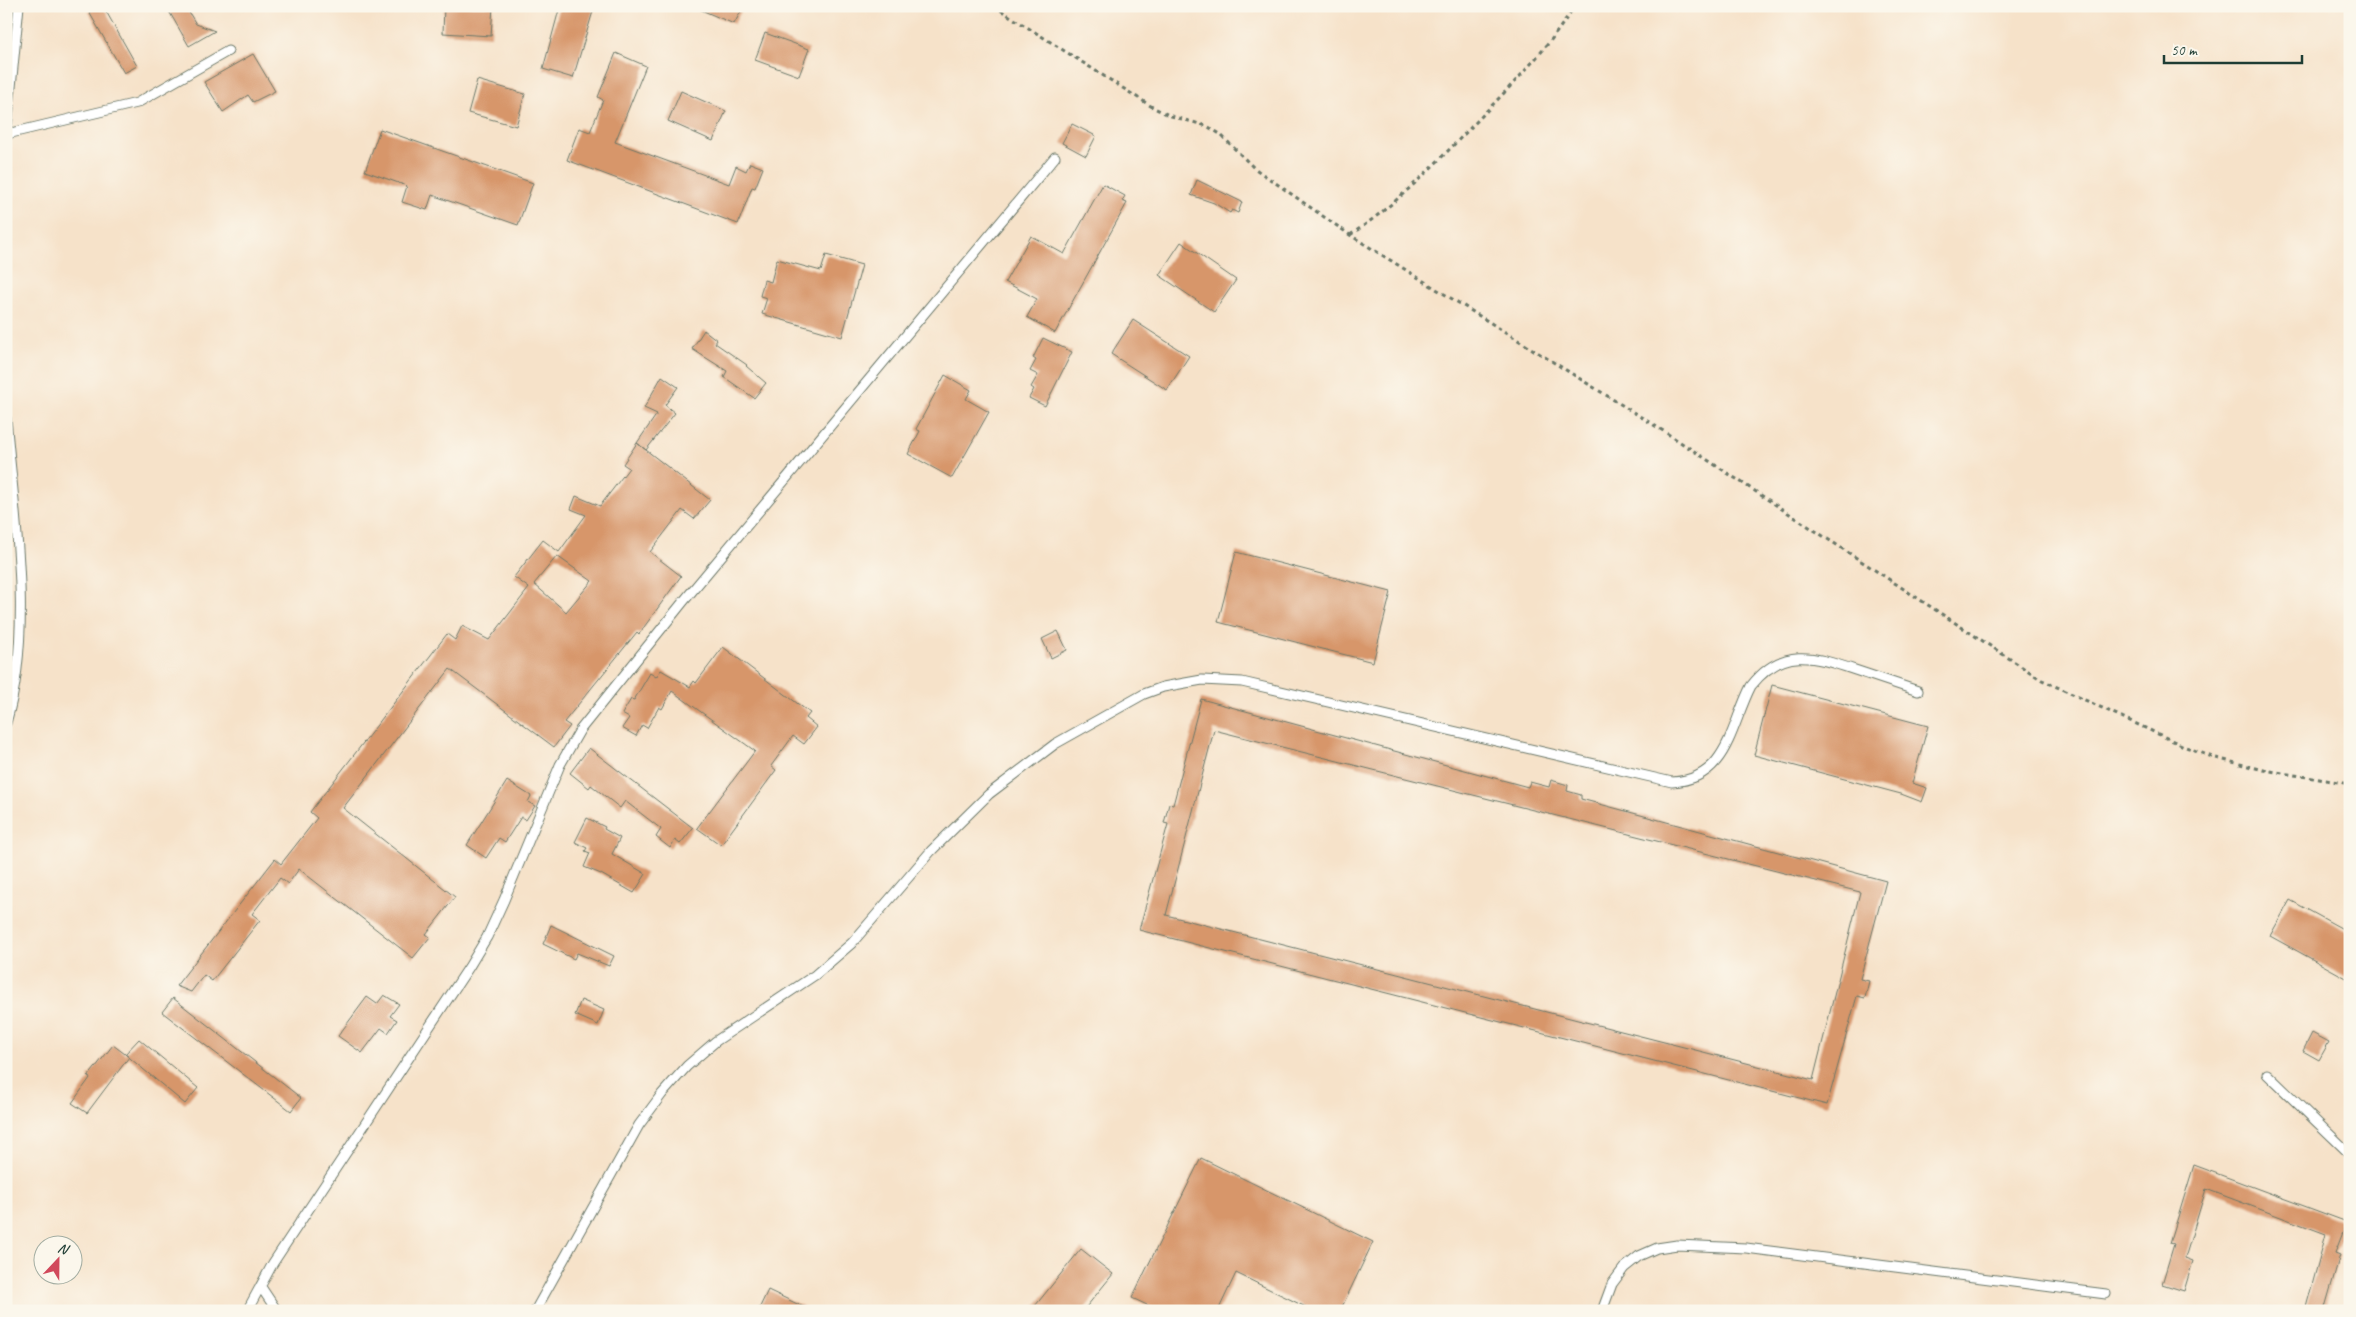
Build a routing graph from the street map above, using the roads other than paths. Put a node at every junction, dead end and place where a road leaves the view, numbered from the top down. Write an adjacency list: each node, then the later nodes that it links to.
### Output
1 (19, 6): 3 (lane)
2 (228, 51): 3 (lane)
3 (6, 134): 4 (lane)
4 (6, 139)
5 (1056, 157): 11 (lane)
6 (6, 418): 8 (lane)
7 (1918, 691): 15 (lane)
8 (6, 723)
9 (2267, 1074): 10 (lane)
10 (2350, 1154)
11 (260, 1287): 13 (lane); 14 (lane)
12 (2106, 1294): 16 (lane)
13 (247, 1311)
14 (276, 1311)
15 (535, 1311)
16 (1602, 1311)

